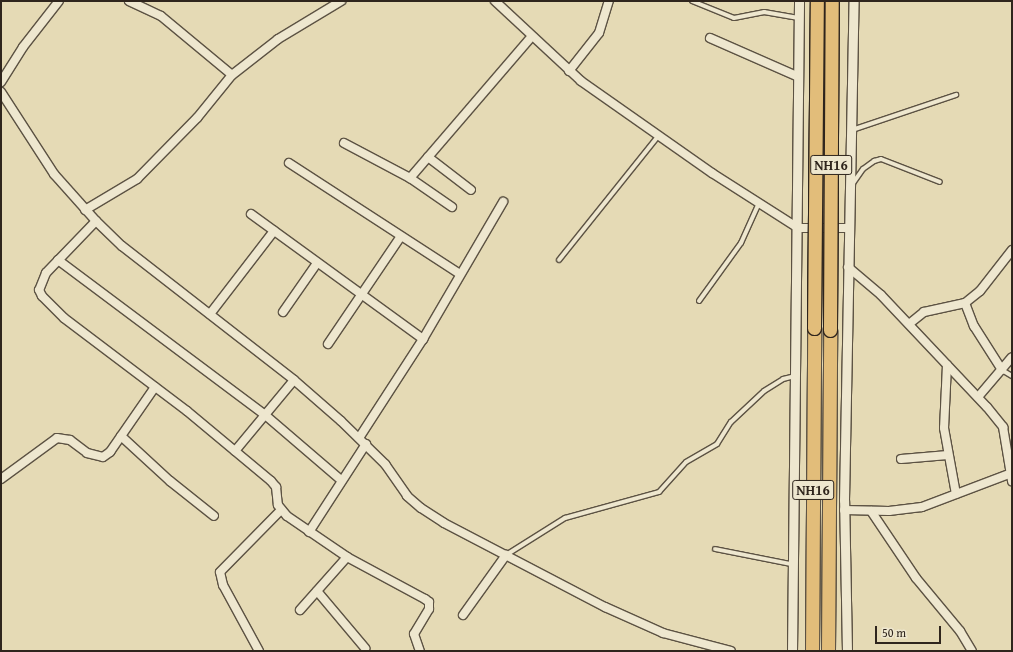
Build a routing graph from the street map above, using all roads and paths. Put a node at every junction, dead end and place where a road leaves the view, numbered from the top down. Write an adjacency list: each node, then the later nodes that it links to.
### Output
1 (59, 1): 17 (street)
2 (129, 1): 15 (street)
3 (341, 1): 15 (street)
4 (495, 1): 12 (street)
5 (609, 1): 14 (street)
6 (692, 1): 11 (lane)
7 (799, 1): 11 (street)
8 (817, 1): 91 (highway, NH16, bridge)
9 (832, 1): 92 (highway, NH16, bridge)
10 (854, 1): 20 (street)
11 (799, 18): 16 (street)
12 (532, 36): 14 (street); 23 (street)
13 (710, 38): 16 (street)
14 (569, 71): 21 (street)
15 (232, 75): 32 (street)
16 (799, 77): 35 (street)
17 (1, 82)
18 (1, 92): 32 (street)
19 (956, 95): 20 (lane)
20 (852, 130): 27 (street)
21 (658, 135): 30 (street); 41 (lane)
22 (344, 143): 25 (street)
23 (428, 157): 25 (street); 28 (street)
24 (288, 163): 38 (street)
25 (410, 178): 31 (street)
26 (940, 182): 27 (lane)
27 (850, 187): 36 (street)
28 (471, 190)
29 (503, 202): 44 (street)
30 (759, 202): 35 (street); 46 (lane)
31 (452, 207)
32 (86, 210): 34 (street)
33 (251, 214): 37 (street)
34 (96, 221): 40 (street); 49 (street)
35 (798, 228): 36 (street); 56 (street)
36 (849, 228): 43 (street)
37 (274, 231): 42 (street); 49 (street)
38 (401, 236): 44 (street); 45 (street)
39 (1012, 250): 47 (street)
40 (58, 260): 59 (street); 61 (street)
41 (559, 260)
42 (317, 262): 45 (street); 48 (street)
43 (848, 267): 50 (street); 75 (street)
44 (460, 274): 51 (street)
45 (362, 295): 51 (street); 52 (street)
46 (698, 301)
47 (965, 303): 50 (street); 55 (street)
48 (283, 312)
49 (210, 314): 58 (street)
50 (909, 324): 54 (street)
51 (423, 339): 65 (street)
52 (328, 344)
53 (1012, 357): 55 (street)
54 (947, 365): 60 (street); 68 (street)
55 (1002, 370): 57 (lane); 60 (street)
56 (795, 376): 80 (lane); 82 (street)
57 (1012, 376)
58 (294, 380): 61 (street); 65 (street)
59 (155, 387): 64 (street); 67 (street)
60 (978, 397): 62 (street)
61 (264, 414): 67 (street); 72 (street)
62 (1002, 427): 63 (street); 70 (street)
63 (1012, 433)
64 (121, 436): 71 (street); 77 (street)
65 (359, 438): 66 (street)
66 (366, 444): 72 (street); 80 (street)
67 (235, 451): 74 (street)
68 (948, 456): 69 (street); 73 (street)
69 (901, 459)
70 (1010, 478): 73 (street)
71 (1, 479)
72 (341, 480): 78 (street)
73 (956, 494): 76 (street)
74 (281, 510): 78 (street); 87 (street)
75 (844, 510): 76 (street); 93 (street)
76 (871, 511): 94 (street)
77 (214, 516)
78 (309, 532): 81 (street)
79 (715, 549): 82 (lane)
80 (506, 555): 85 (street); 89 (street)
81 (347, 557): 83 (street); 88 (street)
82 (791, 564): 90 (street)
83 (317, 591): 84 (street); 86 (street)
84 (300, 610)
85 (463, 615)
86 (365, 648)
87 (259, 651)
88 (420, 651)
89 (731, 651)
90 (792, 651)
91 (812, 651)
92 (828, 651)
93 (847, 651)
94 (972, 651)

